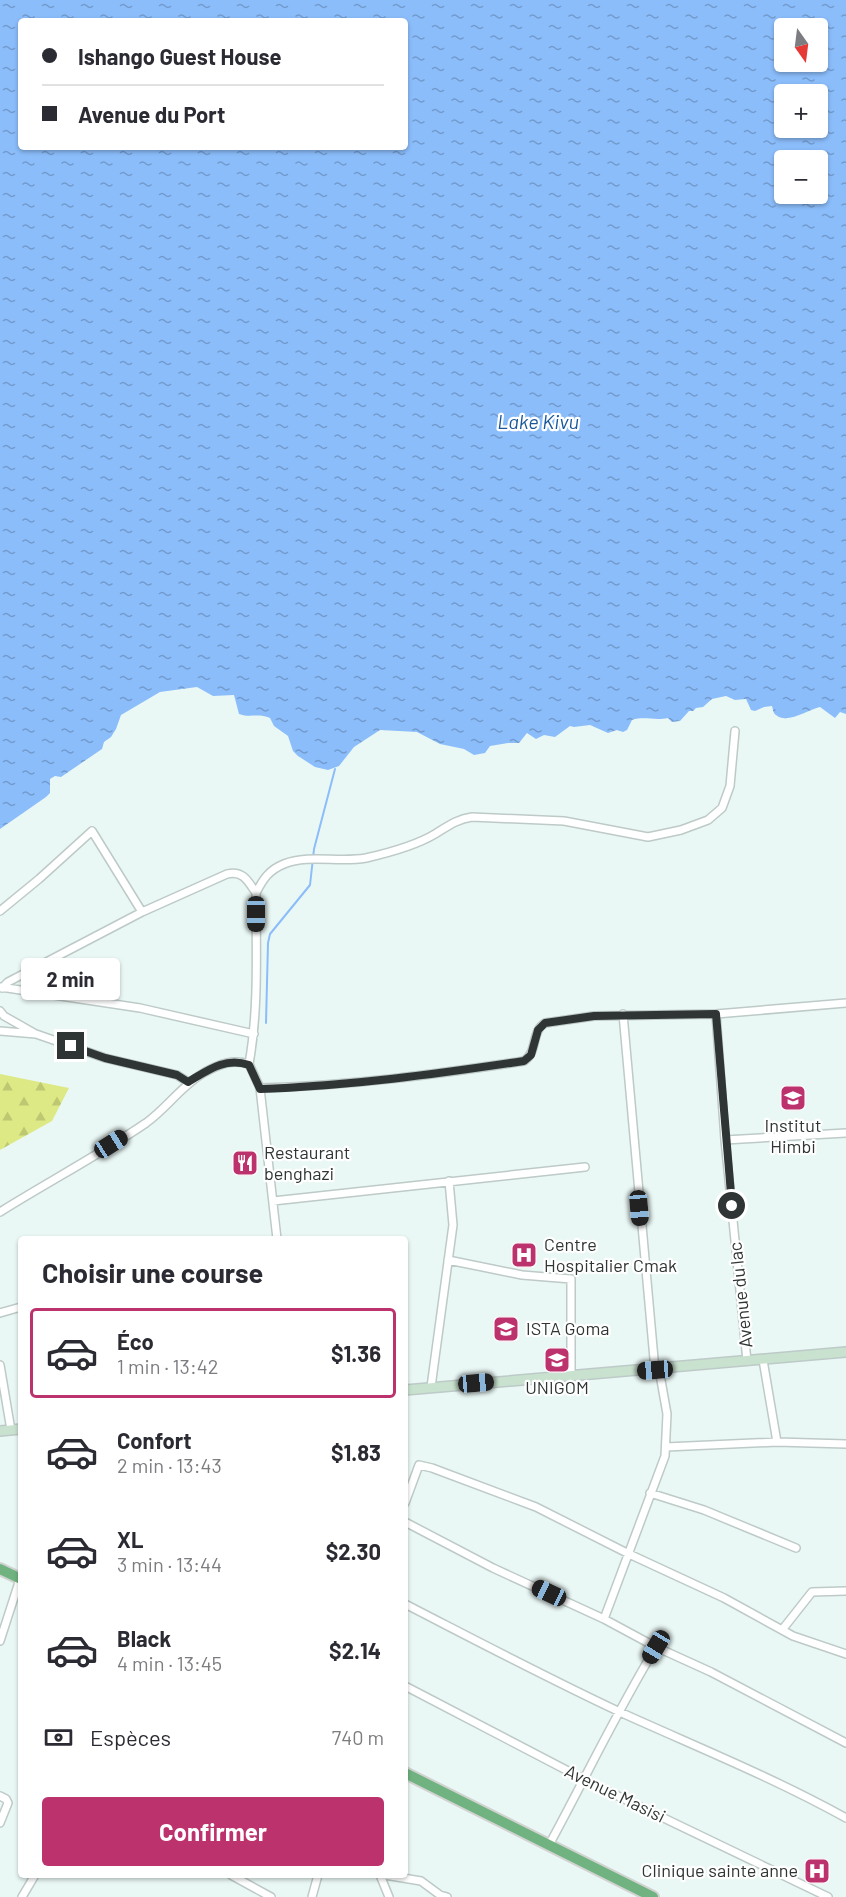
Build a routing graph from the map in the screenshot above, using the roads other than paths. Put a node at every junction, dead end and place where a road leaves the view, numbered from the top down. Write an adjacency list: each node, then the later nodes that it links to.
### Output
1 (735, 731): 2 (street)
2 (256, 893): 4 (street); 12 (street)
3 (0, 911): 4 (street)
4 (142, 912): 5 (street)
5 (1, 988): 12 (street)
6 (846, 1004): 9 (street)
7 (0, 1011): 11 (street)
8 (623, 1014): 9 (street); 15 (street); 30 (street)
9 (716, 1014): 17 (street, Avenue du lac)
10 (0, 1031): 11 (street)
11 (36, 1034): 14 (street)
12 (254, 1034): 13 (street)
13 (249, 1065): 14 (street); 15 (street)
14 (188, 1082): 21 (street)
15 (260, 1089): 20 (street)
16 (846, 1132): 17 (street)
17 (725, 1140): 28 (street, Avenue du lac)
18 (585, 1167): 19 (street)
19 (449, 1181): 20 (street); 23 (street)
20 (273, 1200): 22 (street)
21 (0, 1212)
22 (277, 1236)
23 (448, 1260): 31 (street); 32 (street)
24 (18, 1308): 25 (street)
25 (0, 1313)
26 (846, 1352): 27 (main road, Avenue du lac)
27 (763, 1360): 28 (main road, Avenue du lac); 36 (street)
28 (747, 1361): 30 (main road, Avenue du lac)
29 (0, 1365): 34 (street)
30 (657, 1369): 31 (main road, Avenue du lac); 38 (street)
31 (571, 1375): 32 (main road, Avenue du lac)
32 (431, 1387): 33 (main road, Avenue du lac)
33 (408, 1390)
34 (16, 1430): 35 (main road)
35 (0, 1431)
36 (777, 1442): 37 (street); 38 (street)
37 (846, 1444)
38 (666, 1447): 39 (street)
39 (650, 1493): 42 (street); 43 (street)
40 (408, 1495): 43 (street)
41 (408, 1524): 49 (street)
42 (796, 1548)
43 (629, 1554): 49 (street); 50 (street)
44 (0, 1569): 45 (highway)
45 (18, 1578)
46 (18, 1588): 51 (street)
47 (846, 1591): 50 (street)
48 (408, 1606): 55 (street)
49 (604, 1619): 52 (street)
50 (782, 1630): 53 (street)
51 (0, 1641)
52 (656, 1647): 55 (street); 56 (street)
53 (846, 1654)
54 (408, 1688): 58 (street, Avenue Masisi)
55 (620, 1712): 58 (street); 60 (street)
56 (846, 1743)
57 (408, 1774): 62 (highway)
58 (585, 1780): 62 (street); 74 (street, Avenue Masisi)
59 (0, 1796): 61 (street)
60 (846, 1818)
61 (0, 1822)
62 (549, 1845): 73 (highway)
63 (33, 1878): 68 (street)
64 (236, 1878): 69 (street)
65 (317, 1878): 70 (street)
66 (381, 1878): 71 (street)
67 (403, 1878): 72 (street)
68 (22, 1897)
69 (271, 1897)
70 (312, 1897)
71 (389, 1897)
72 (447, 1897)
73 (653, 1897)
74 (828, 1897)

